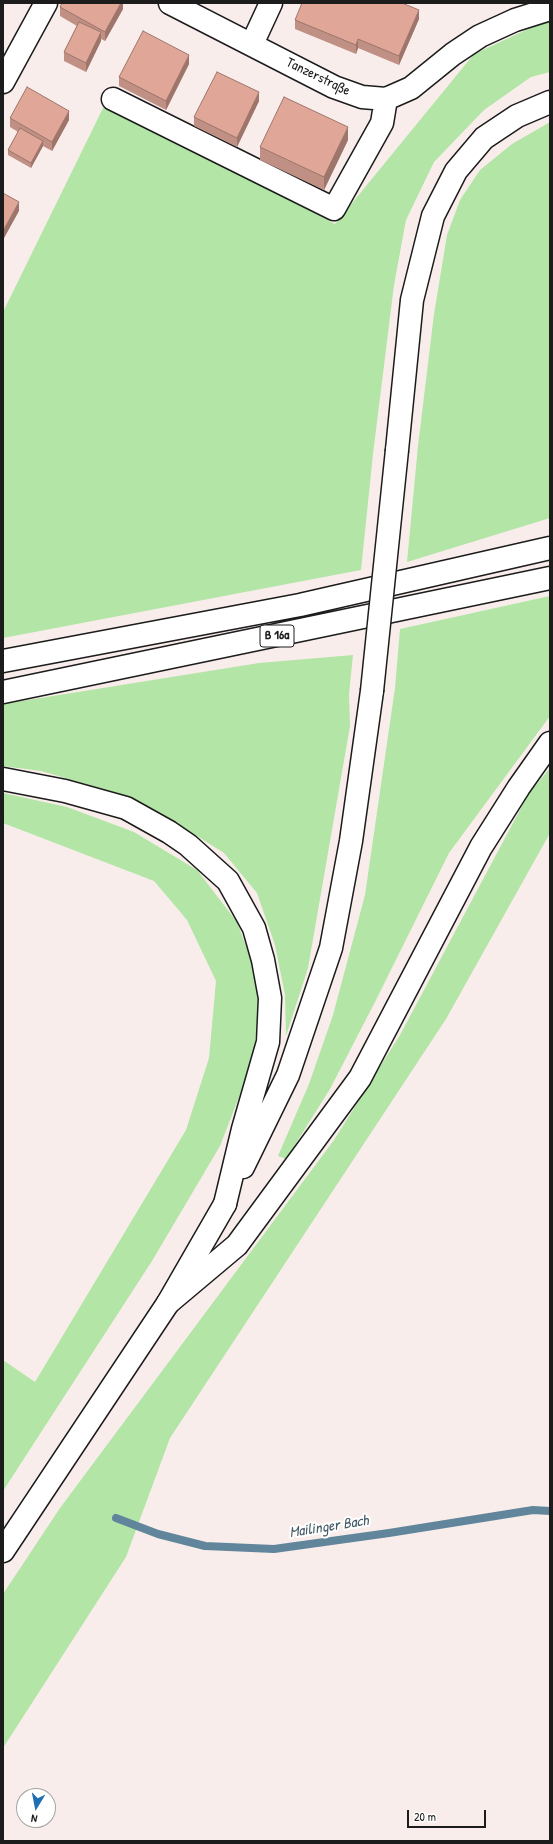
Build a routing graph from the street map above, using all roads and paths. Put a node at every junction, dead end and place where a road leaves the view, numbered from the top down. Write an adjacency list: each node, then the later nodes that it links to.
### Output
1 (46, 3): 8 (main road)
2 (170, 3): 7 (main road, Tanzerstraße)
3 (271, 3): 7 (main road)
4 (508, 3): 6 (main road)
5 (550, 9): 6 (main road, Tanzerstraße)
6 (526, 16): 10 (main road, Tanzerstraße)
7 (252, 44): 10 (main road, Tanzerstraße)
8 (3, 82)
9 (113, 99): 10 (main road)
10 (386, 99)
11 (550, 102): 18 (main road, bridge)
12 (550, 548): 14 (main road, B 16a)
13 (550, 578): 15 (main road, B 16a)
14 (3, 661)
15 (3, 692)
16 (550, 743): 19 (main road)
17 (3, 780): 18 (main road)
18 (225, 1204): 19 (main road)
19 (168, 1303): 20 (main road)
20 (3, 1551)

